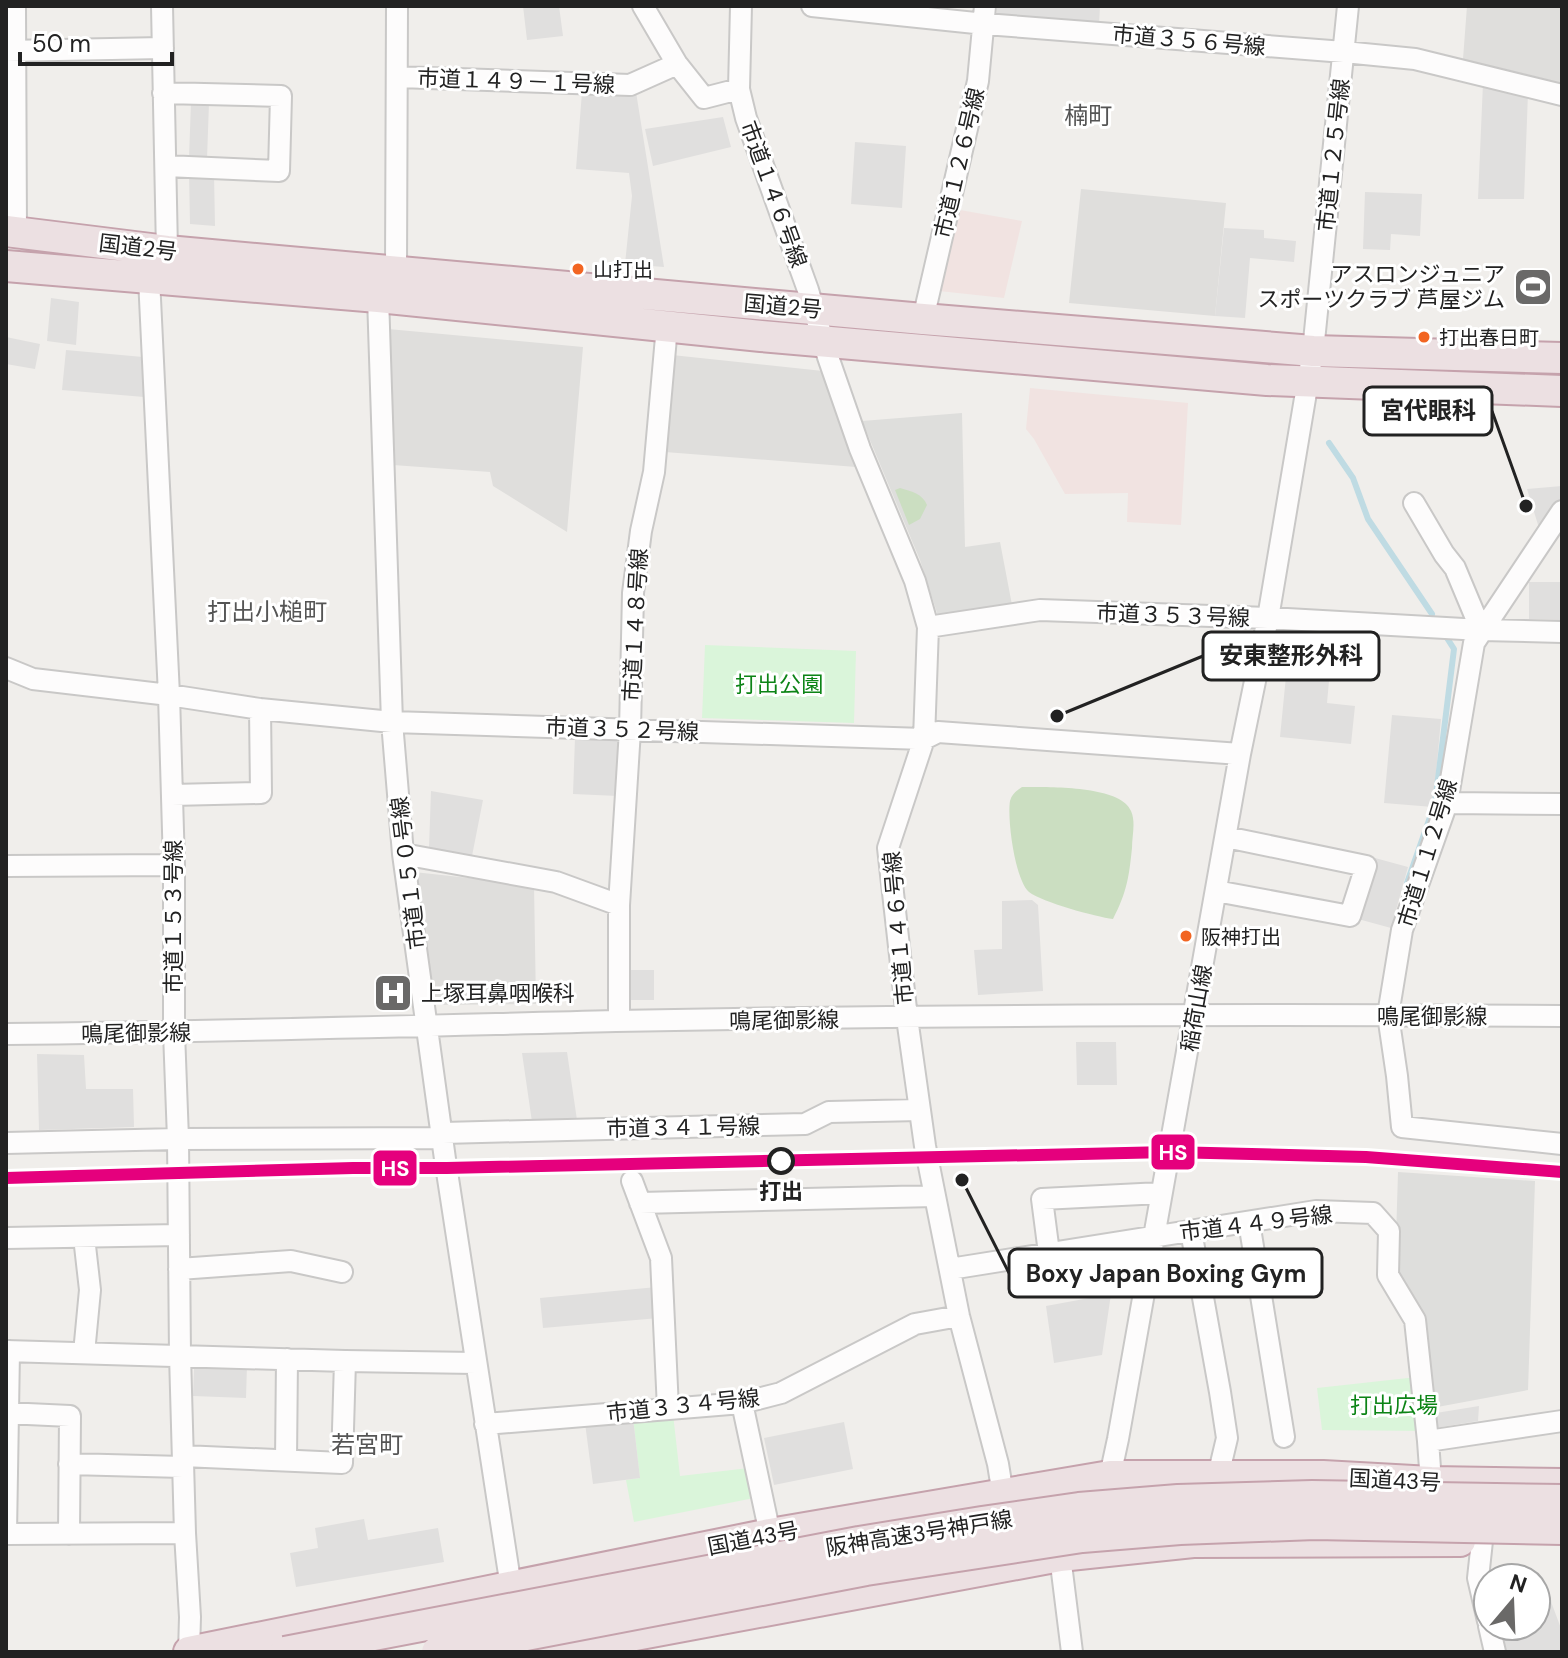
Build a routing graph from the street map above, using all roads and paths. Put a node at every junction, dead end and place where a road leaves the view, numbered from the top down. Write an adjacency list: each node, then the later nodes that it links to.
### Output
1 (15, 6): 10 (street)
2 (162, 6): 9 (street)
3 (397, 6): 13 (street)
4 (643, 6): 12 (street)
5 (741, 6): 14 (street, 市道１４６号線)
6 (812, 6): 8 (street, 市道３５６号線)
7 (1348, 6): 11 (street, 市道１２５号線)
8 (985, 15): 11 (street, 市道３５６号線); 25 (street, 市道１２６号線)
9 (163, 48): 10 (street); 15 (street)
10 (11, 51): 18 (street)
11 (1344, 52): 16 (street, 市道３５６号線); 28 (street, 市道１２５号線)
12 (677, 64): 13 (street, 市道１４９－１号線); 14 (street)
13 (398, 77): 21 (street)
14 (739, 89): 24 (street, 市道１４６号線)
15 (163, 93): 17 (street); 17 (street)
16 (1562, 95)
17 (166, 166): 19 (street)
18 (11, 232): 19 (highway, 国道2号)
19 (167, 251): 21 (highway, 国道2号)
20 (6, 266): 22 (highway, 国道2号)
21 (396, 270): 24 (highway, 国道2号)
22 (149, 278): 23 (highway, 国道2号); 39 (street, 市道１５３号線)
23 (378, 297): 26 (highway, 国道2号); 41 (street, 市道１５０号線)
24 (814, 309): 25 (highway, 国道2号); 27 (street, 市道１４６号線)
25 (923, 319): 28 (highway, 国道2号)
26 (667, 326): 27 (highway, 国道2号); 42 (street, 市道１４８号線)
27 (824, 341): 30 (highway, 国道2号); 35 (street, 市道１４６号線)
28 (1313, 351): 29 (highway, 国道2号); 30 (street, 稲荷山線)
29 (1562, 358)
30 (1307, 382): 31 (highway, 国道2号); 34 (street, 稲荷山線)
31 (1562, 391)
32 (1414, 503): 36 (street)
33 (1562, 511): 36 (street, 市道１１２号線)
34 (1268, 618): 35 (street, 市道３５３号線); 36 (street, 市道３５３号線); 44 (street, 稲荷山線)
35 (928, 627): 43 (street, 市道１４６号線)
36 (1481, 630): 37 (street, 市道３５３号線); 46 (street, 市道１１２号線)
37 (1562, 632)
38 (6, 668): 39 (street, 市道３５２号線)
39 (169, 695): 40 (street, 市道３５２号線); 45 (street, 市道１５３号線)
40 (260, 709): 41 (street, 市道３５２号線); 45 (street)
41 (392, 722): 42 (street, 市道３５２号線); 49 (street, 市道１５０号線)
42 (630, 730): 43 (street, 市道３５２号線); 53 (street, 市道１４８号線)
43 (924, 739): 44 (street, 市道３５２号線); 57 (street, 市道１４６号線)
44 (1240, 754): 48 (street, 稲荷山線)
45 (172, 795): 50 (street, 市道１５３号線)
46 (1447, 803): 47 (street); 54 (street, 市道１１２号線)
47 (1562, 804)
48 (1226, 837): 52 (street, 稲荷山線); 52 (street)
49 (403, 854): 53 (street); 59 (street, 市道１５０号線)
50 (174, 865): 51 (street); 60 (street, 市道１５３号線)
51 (6, 866)
52 (1216, 891): 55 (street, 稲荷山線)
53 (619, 905): 58 (street, 市道１４８号線)
54 (1388, 1015): 55 (street, 鳴尾御影線); 56 (street, 鳴尾御影線); 66 (street, 市道１１２号線)
55 (1194, 1016): 57 (street, 鳴尾御影線); 68 (street, 稲荷山線)
56 (1562, 1016)
57 (907, 1018): 58 (street, 鳴尾御影線); 62 (street, 市道１４６号線)
58 (619, 1021): 59 (street, 鳴尾御影線)
59 (427, 1026): 60 (street, 鳴尾御影線); 63 (street, 市道１５０号線)
60 (174, 1032): 61 (street, 鳴尾御影線); 64 (street, 市道１５３号線)
61 (6, 1034)
62 (920, 1110): 63 (street, 市道３４１号線); 69 (street, 市道１４６号線)
63 (443, 1136): 64 (street, 市道３４１号線); 87 (street, 市道１５０号線)
64 (178, 1139): 65 (street, 市道３４１号線); 73 (street, 市道１５３号線)
65 (6, 1143)
66 (1562, 1144)
67 (632, 1181): 70 (street)
68 (1161, 1193): 75 (street, 稲荷山線); 77 (street)
69 (935, 1196): 70 (street); 79 (street, 市道１４６号線)
70 (640, 1203): 89 (street)
71 (1249, 1222): 72 (street, 市道４４９号線); 93 (street); 94 (street, 市道４４９号線)
72 (1191, 1231): 75 (street, 市道４４９号線); 99 (street)
73 (179, 1235): 74 (street); 78 (street, 市道１５３号線)
74 (84, 1237): 76 (street); 83 (street)
75 (1153, 1237): 77 (street, 市道４４９号線); 98 (street, 稲荷山線)
76 (6, 1238)
77 (1049, 1253): 79 (street, 市道４４９号線)
78 (179, 1269): 80 (street); 84 (street, 市道１５３号線)
79 (950, 1269): 81 (street, 市道１４６号線)
80 (342, 1272)
81 (959, 1316): 88 (street, 市道３３４号線); 102 (street, 市道１４６号線)
82 (7, 1351): 83 (street); 90 (street)
83 (84, 1353): 84 (street)
84 (180, 1355): 85 (street); 96 (street, 市道１５３号線)
85 (287, 1359): 86 (street); 95 (street)
86 (345, 1361): 87 (street); 95 (street)
87 (475, 1363): 92 (street, 市道１５０号線)
88 (742, 1403): 89 (street, 市道３３４号線); 108 (street)
89 (668, 1409): 92 (street, 市道３３４号線)
90 (7, 1413): 97 (street); 106 (street)
91 (1562, 1421): 94 (street)
92 (485, 1424): 113 (street, 市道１５０号線)
93 (1284, 1437)
94 (1428, 1441): 100 (street)
95 (286, 1460): 96 (street)
96 (183, 1462): 97 (street); 105 (street, 市道１５３号線)
97 (69, 1464): 107 (street)
98 (1110, 1476): 99 (highway, 国道43号); 102 (highway, 国道43号); 111 (street, 稲荷山線)
99 (1218, 1476): 100 (highway, 国道43号)
100 (1431, 1482): 101 (highway, 国道43号)
101 (1562, 1484)
102 (1003, 1495): 108 (highway, 国道43号)
103 (1562, 1500): 115 (highway, 阪神高速3号神戸線, bridge)
104 (1562, 1529): 116 (highway, 阪神高速3号神戸線, bridge)
105 (185, 1533): 107 (street); 114 (street, 市道１５３号線)
106 (6, 1534): 107 (street)
107 (69, 1534)
108 (770, 1534): 113 (highway, 国道43号)
109 (1482, 1541): 110 (highway); 111 (highway); 112 (street)
110 (1562, 1543)
111 (1060, 1556): 117 (highway); 118 (street)
112 (1480, 1562)
113 (511, 1587): 114 (highway, 国道43号)
114 (189, 1652)
115 (285, 1652)
116 (437, 1652)
117 (544, 1652)
118 (1072, 1652)

